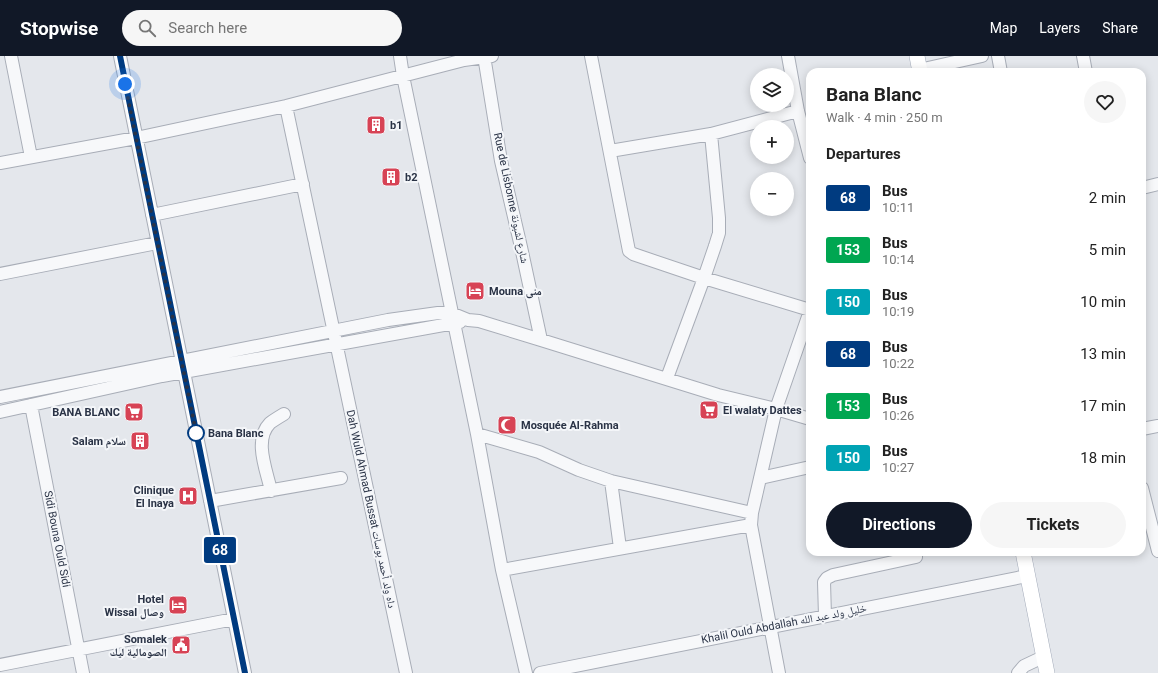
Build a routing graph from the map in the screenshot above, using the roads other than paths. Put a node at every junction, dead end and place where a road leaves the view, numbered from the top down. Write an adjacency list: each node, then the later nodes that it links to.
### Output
1 (11, 56): 20 (street)
2 (120, 56): 17 (street)
3 (400, 56): 13 (street)
4 (591, 56): 19 (street)
5 (788, 56): 15 (street)
6 (982, 56): 10 (street)
7 (998, 56): 11 (street)
8 (1083, 56): 12 (street)
9 (487, 57): 13 (street); 33 (street, Rue de Lisbonne شارع لشبونة)
10 (919, 66)
11 (1000, 68)
12 (1085, 68)
13 (403, 76): 14 (street); 30 (street)
14 (286, 106): 17 (street); 22 (street, Dah Wuld Ahmad Bussat داه ولد أحمد بوسات)
15 (798, 111): 16 (street); 18 (street)
16 (711, 134): 19 (street); 28 (street)
17 (136, 138): 20 (street); 25 (street)
18 (806, 142)
19 (610, 151): 28 (street)
20 (32, 157): 21 (street)
21 (0, 163)
22 (303, 184): 25 (street); 32 (street, Dah Wuld Ahmad Bussat داه ولد أحمد بوسات)
23 (1158, 184): 24 (street)
24 (1146, 187)
25 (152, 216): 26 (street)
26 (157, 243): 27 (street); 35 (street)
27 (0, 274)
28 (704, 278): 29 (street); 36 (street)
29 (806, 309)
30 (452, 319): 32 (street); 33 (street); 34 (street); 45 (street)
31 (806, 322): 39 (street)
32 (334, 331): 34 (street, Dah Wuld Ahmad Bussat داه ولد أحمد بوسات); 35 (street)
33 (540, 340): 36 (street)
34 (336, 344): 35 (street); 68 (street, Dah Wuld Ahmad Bussat داه ولد أحمد بوسات)
35 (183, 366): 37 (street); 38 (street); 51 (street)
36 (667, 378): 39 (street)
37 (0, 397)
38 (31, 406): 40 (street); 63 (street, Sidi Bouna Ould Sidi)
39 (776, 409): 42 (street); 48 (street)
40 (0, 412)
41 (284, 414): 50 (street)
42 (806, 418)
43 (1158, 426): 44 (street)
44 (1146, 428)
45 (477, 434): 49 (street); 58 (street)
46 (806, 468): 48 (street)
47 (341, 478): 50 (street)
48 (760, 478): 53 (street)
49 (611, 481): 53 (street); 54 (street)
50 (271, 490): 51 (street)
51 (210, 501): 61 (street)
52 (1146, 504): 55 (street)
53 (752, 519): 54 (street); 62 (street)
54 (620, 548): 58 (street)
55 (1158, 551)
56 (1023, 556): 59 (main road)
57 (916, 557): 60 (street)
58 (502, 570): 69 (street)
59 (1027, 576): 60 (street, Khalil Ould Abdallah خليل ولد عبد الله); 64 (main road)
60 (825, 616): 62 (street, Khalil Ould Abdallah خليل ولد عبد الله)
61 (234, 619): 63 (street); 67 (street)
62 (770, 627): 70 (street, Khalil Ould Abdallah خليل ولد عبد الله); 71 (street)
63 (78, 649): 65 (street); 66 (street, Sidi Bouna Ould Sidi)
64 (1043, 657): 72 (street); 73 (main road)
65 (0, 665)
66 (84, 673)
67 (245, 673)
68 (406, 673)
69 (526, 673)
70 (540, 673)
71 (779, 673)
72 (1018, 673)
73 (1047, 673)

